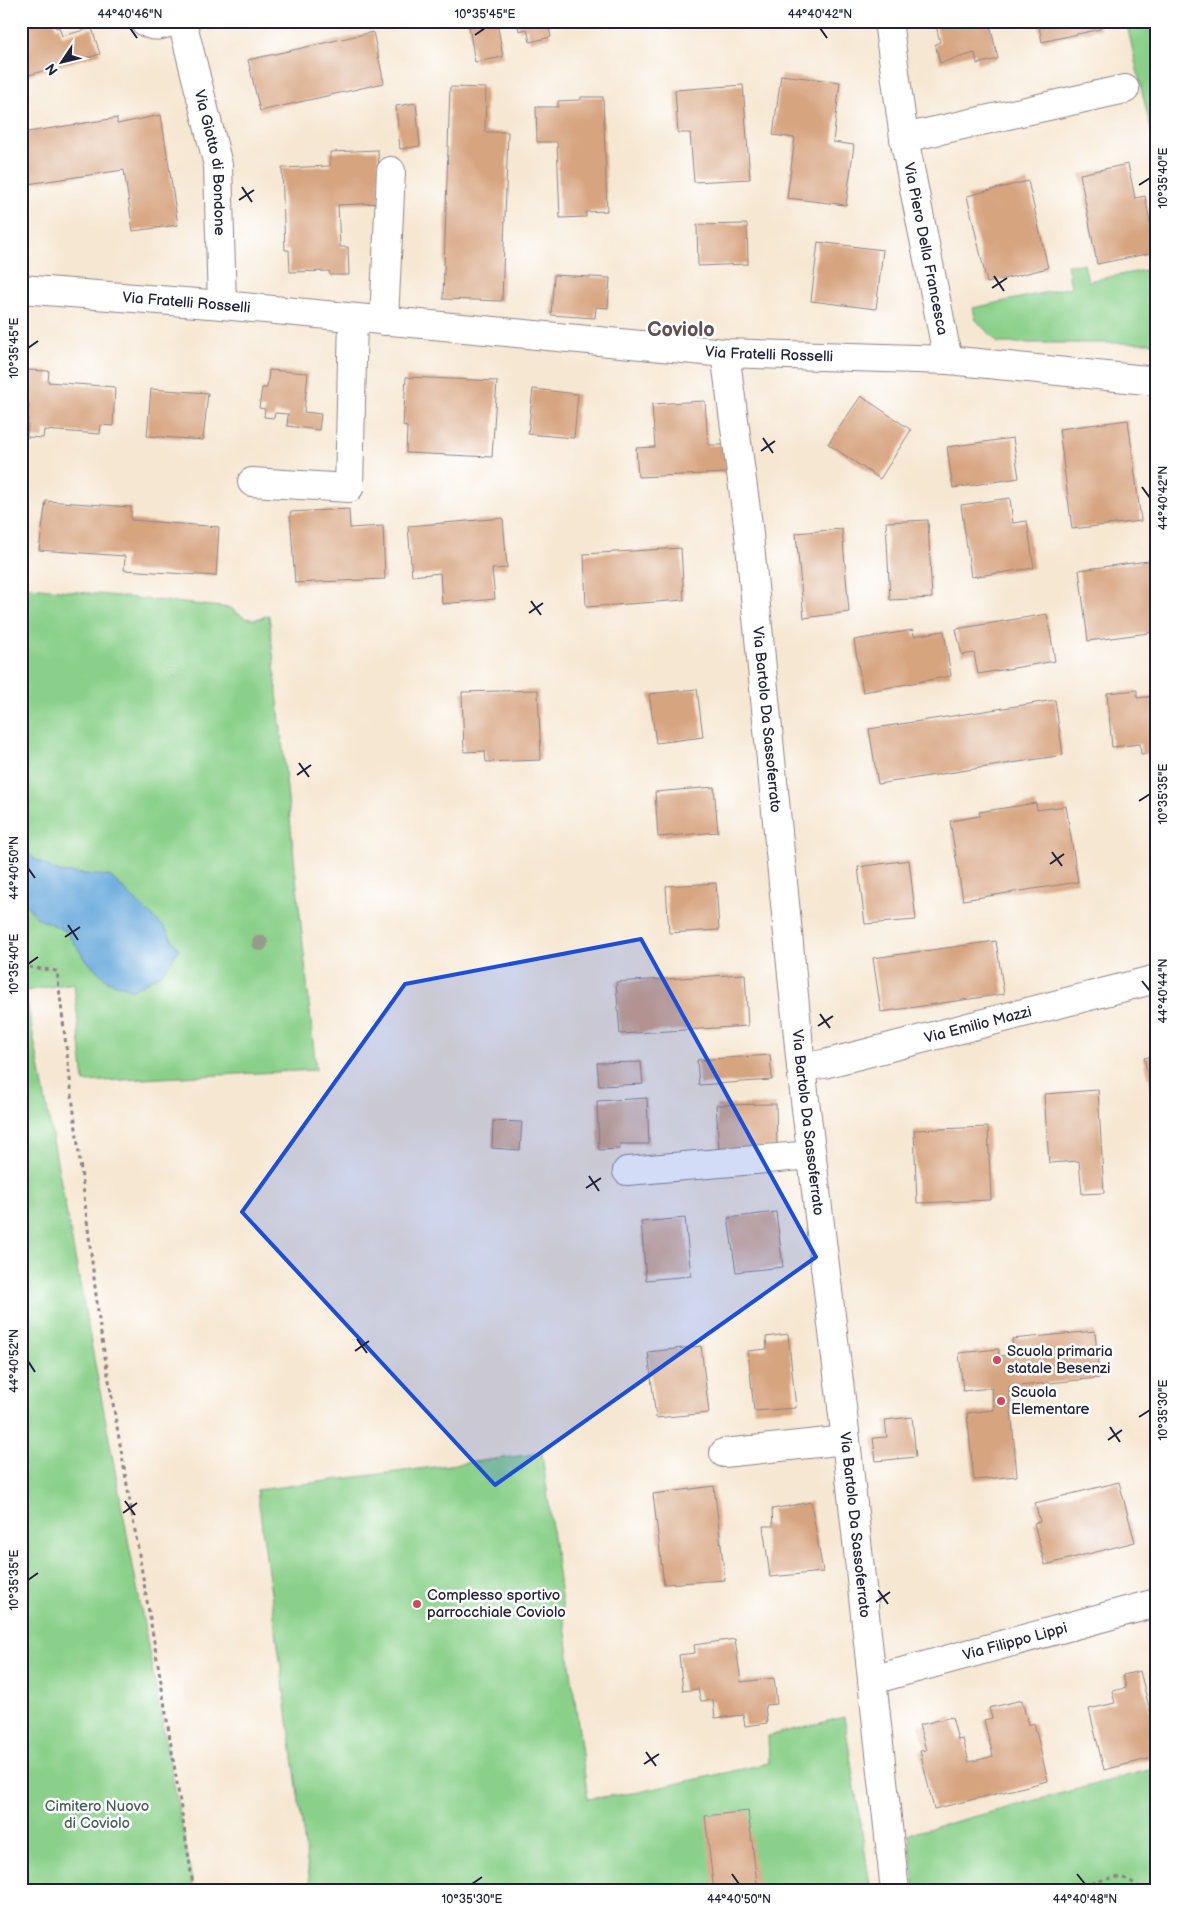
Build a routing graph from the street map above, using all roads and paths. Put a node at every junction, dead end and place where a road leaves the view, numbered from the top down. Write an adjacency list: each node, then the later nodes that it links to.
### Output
1 (144, 21): 2 (street)
2 (174, 21)
3 (182, 21): 9 (street, Via Giotto di Bondone)
4 (888, 21): 6 (street, Via Piero Della Francesca)
5 (1126, 89): 6 (street)
6 (904, 138): 13 (street, Via Piero Della Francesca)
7 (391, 171): 11 (street)
8 (21, 289): 9 (street, Via Fratelli Rosselli)
9 (222, 305): 10 (street, Via Fratelli Rosselli)
10 (353, 318): 11 (street, Via Fratelli Rosselli); 15 (street)
11 (384, 321): 12 (street, Via Fratelli Rosselli)
12 (725, 353): 13 (street, Via Fratelli Rosselli); 18 (street, Via Bartolo Da Sassoferrato)
13 (948, 360): 14 (street, Via Fratelli Rosselli)
14 (1156, 381)
15 (252, 482)
16 (21, 966): 25 (path)
17 (1156, 979): 18 (street, Via Emilio Mazzi)
18 (802, 1068): 19 (street, Via Bartolo Da Sassoferrato)
19 (812, 1155): 20 (street); 21 (street, Via Bartolo Da Sassoferrato)
20 (627, 1171)
21 (846, 1440): 22 (street); 24 (street, Via Bartolo Da Sassoferrato)
22 (724, 1453)
23 (1156, 1603): 24 (street, Via Filippo Lippi)
24 (872, 1680): 26 (street, Via Bartolo Da Sassoferrato)
25 (194, 1891)
26 (895, 1891)
27 (1069, 1891): 28 (path)
28 (1142, 1891)

